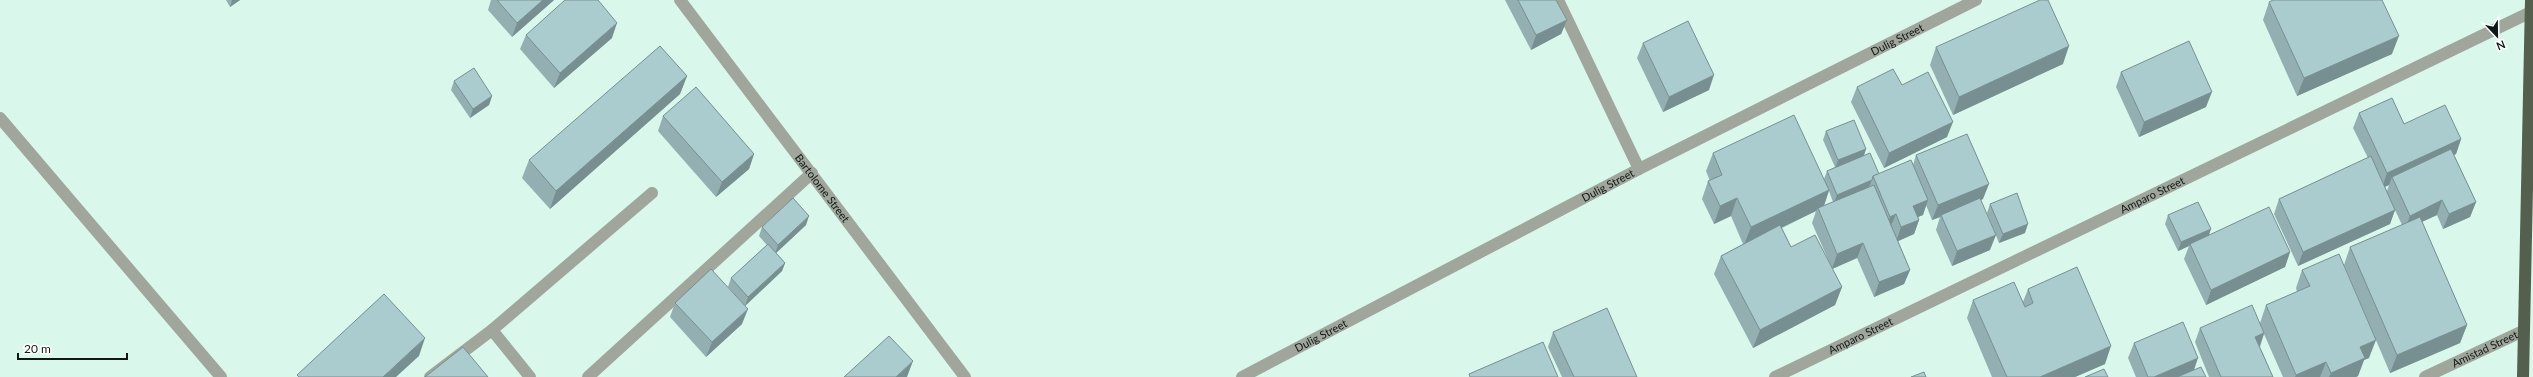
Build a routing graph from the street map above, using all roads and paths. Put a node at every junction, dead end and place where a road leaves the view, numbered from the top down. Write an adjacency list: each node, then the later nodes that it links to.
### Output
1 (680, 0): 8 (street, Bartolome Street)
2 (1558, 0): 7 (street)
3 (1976, 0): 7 (street, Dulig Street)
4 (2531, 0): 5 (highway)
5 (2531, 12): 11 (highway); 18 (street, Amparo Street)
6 (0, 118): 12 (street)
7 (1639, 169): 17 (street, Dulig Street)
8 (812, 173): 15 (street); 16 (street, Bartolome Street)
9 (652, 193): 10 (street)
10 (492, 330): 13 (street); 14 (street)
11 (2523, 331): 19 (street, Amistad Street); 20 (highway)
12 (221, 377)
13 (430, 377)
14 (530, 377)
15 (588, 377)
16 (965, 377)
17 (1242, 377)
18 (1775, 377)
19 (2425, 377)
20 (2523, 377)

